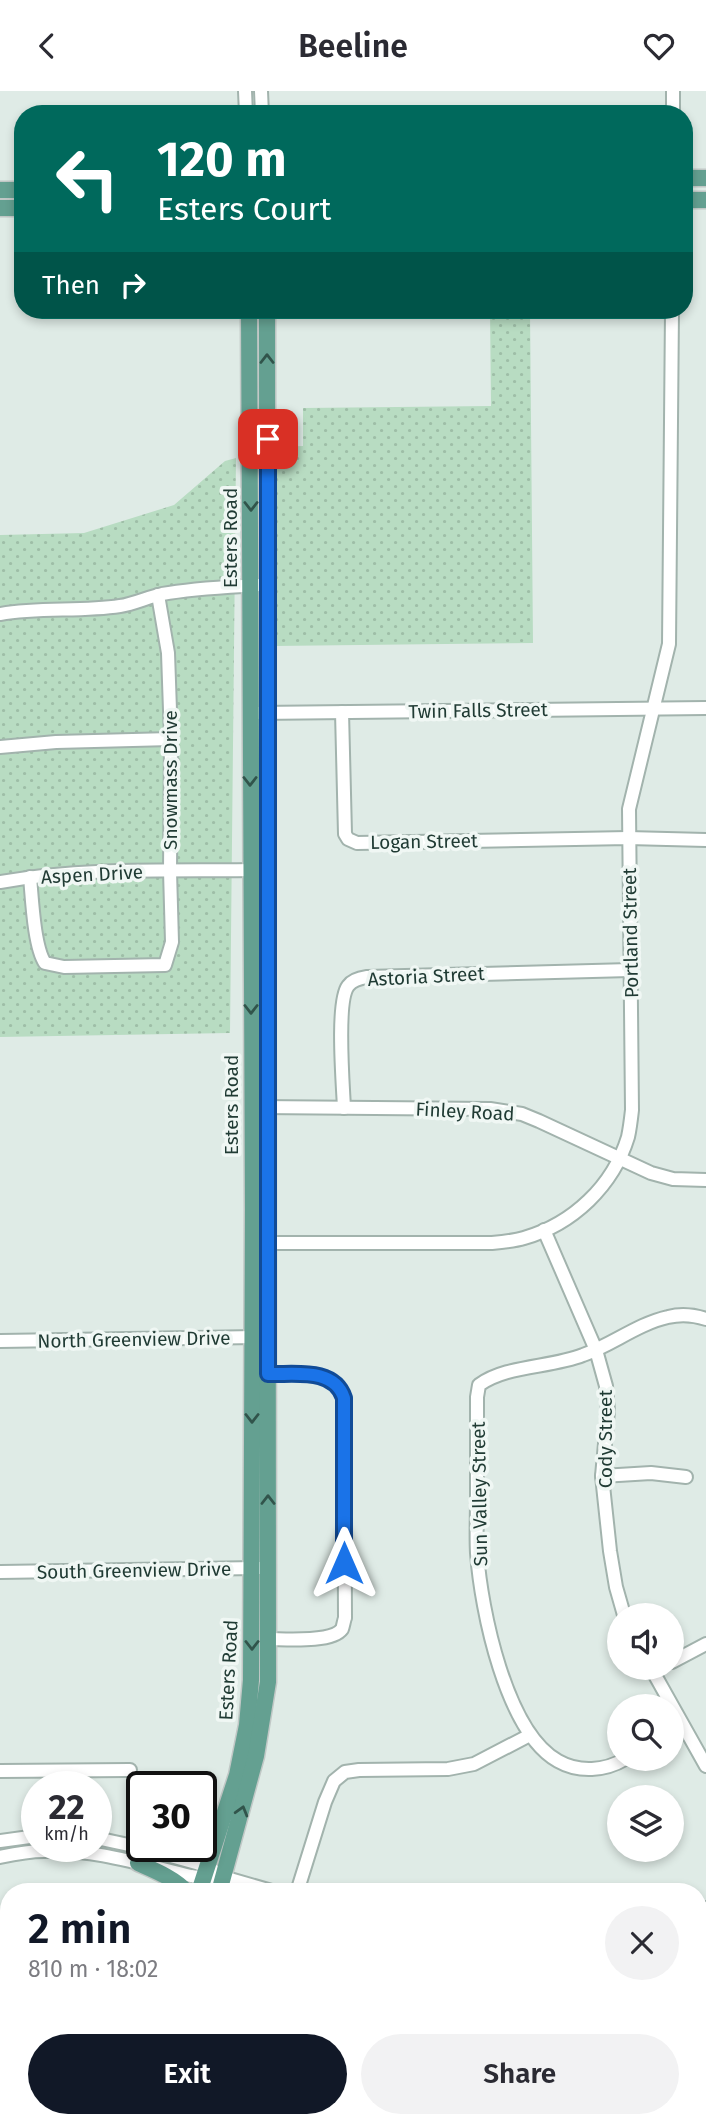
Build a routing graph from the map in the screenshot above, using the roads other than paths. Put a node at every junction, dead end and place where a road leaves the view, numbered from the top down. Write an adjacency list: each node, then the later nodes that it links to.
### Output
1 (249, 319): 4 (main road, Esters Road, one-way to 4)
2 (267, 319): 4 (main road, Esters Road, one-way to 2)
3 (672, 319): 7 (street, Portland Street)
4 (259, 585): 5 (street); 10 (main road, Esters Road)
5 (158, 595): 6 (street); 11 (street, Snowmass Drive)
6 (0, 614)
7 (655, 708): 8 (street, Twin Falls Street); 9 (street, Twin Falls Street); 13 (street, Portland Street)
8 (706, 708)
9 (342, 712): 10 (street, Twin Falls Street); 13 (street, Logan Street)
10 (259, 713): 15 (main road, Esters Road, one-way to 15); 16 (main road, Esters Road)
11 (171, 739): 12 (street); 17 (street, Snowmass Drive)
12 (0, 747)
13 (628, 838): 14 (street); 20 (street, Portland Street)
14 (706, 840)
15 (250, 870): 16 (street, Aspen Drive); 17 (street, Aspen Drive); 21 (main road, Esters Road, one-way to 21)
16 (268, 870): 21 (main road, Esters Road)
17 (170, 871): 18 (street, Aspen Drive); 18 (street, Snowmass Drive)
18 (30, 877): 19 (street, Aspen Drive)
19 (0, 882)
20 (630, 970): 22 (street, Astoria Street); 23 (street, Portland Street)
21 (260, 1107): 22 (street, Finley Road); 26 (main road, Esters Road)
22 (344, 1108): 23 (street, Finley Road)
23 (619, 1158): 24 (street, Finley Road); 25 (street, Portland Street)
24 (706, 1181)
25 (544, 1230): 26 (street, Portland Street); 30 (street, Cody Street)
26 (260, 1243): 28 (main road, Esters Road)
27 (706, 1319): 30 (street)
28 (260, 1337): 29 (street, North Greenview Drive); 31 (main road, Esters Road)
29 (0, 1341)
30 (596, 1350): 32 (street, Cody Street); 41 (street, Sun Valley Street)
31 (260, 1375): 34 (main road, Esters Road); 37 (street)
32 (602, 1476): 33 (street); 36 (street, Cody Street)
33 (687, 1476)
34 (260, 1568): 35 (street, South Greenview Drive); 37 (main road, Esters Road); 51 (main road, Esters Road, one-way to 51)
35 (0, 1572)
36 (621, 1603)
37 (268, 1639): 53 (main road, Esters Road, one-way to 37)
38 (706, 1644): 39 (street)
39 (684, 1656)
40 (684, 1734): 43 (street)
41 (530, 1735): 42 (street, Sun Valley Street); 54 (street)
42 (607, 1766)
43 (706, 1766)
44 (130, 1770): 45 (street)
45 (0, 1771)
46 (21, 1838): 47 (street)
47 (0, 1841)
48 (112, 1841): 51 (street)
49 (0, 1857): 50 (street)
50 (138, 1864): 51 (street); 52 (main road)
51 (203, 1879)
52 (178, 1883)
53 (221, 1883)
54 (300, 1883)

